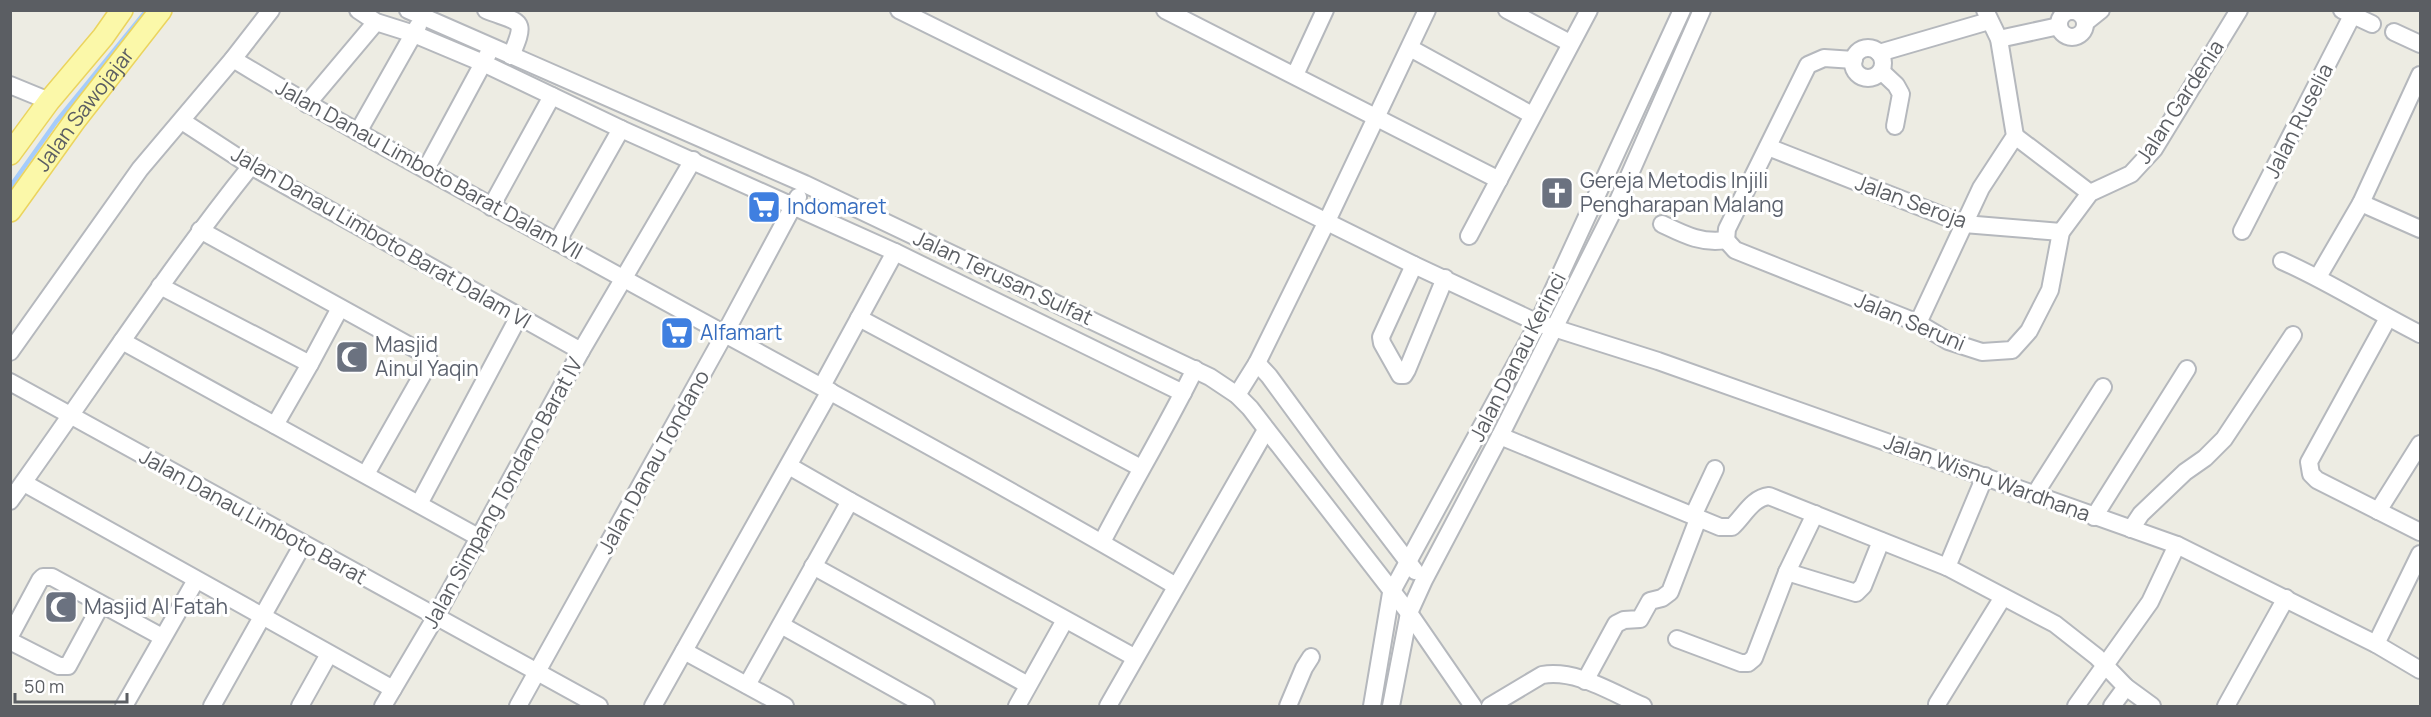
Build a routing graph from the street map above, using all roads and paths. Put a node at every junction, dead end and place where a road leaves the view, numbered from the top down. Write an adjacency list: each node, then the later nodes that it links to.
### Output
1 (123, 10): 42 (main road, Jalan Sawojajar)
2 (161, 10): 63 (main road, Jalan Sawojajar)
3 (271, 10): 32 (street)
4 (358, 10): 20 (street)
5 (486, 10): 31 (street)
6 (899, 10): 64 (street, Jalan Wisnu Wardhana)
7 (1166, 10): 37 (street)
8 (1325, 10): 37 (street)
9 (1426, 10): 29 (street)
10 (1507, 10): 26 (street)
11 (1588, 10): 26 (street)
12 (1683, 10): 88 (street, Jalan Danau Kerinci)
13 (1702, 10): 88 (street, Jalan Danau Kerinci)
14 (2101, 10): 18 (street)
15 (2239, 10): 59 (street, Jalan Gardenia)
16 (2350, 12): 21 (street); 69 (street, Jalan Ruselia)
17 (415, 14): 24 (street); 28 (street, Jalan Terusan Sulfat)
18 (2078, 15): 22 (street); 22 (street)
19 (1987, 16): 25 (street); 30 (street)
20 (376, 22): 24 (street); 43 (street)
21 (2372, 24)
22 (2059, 26): 25 (street)
23 (2394, 32): 27 (street)
24 (414, 34): 34 (street); 49 (street)
25 (1999, 39): 50 (street)
26 (1570, 43): 44 (street)
27 (2421, 44)
28 (491, 47): 31 (street, Jalan Terusan Sulfat); 34 (street)
29 (1410, 48): 44 (street); 45 (street)
30 (1879, 52): 33 (street); 36 (street)
31 (511, 56): 35 (street, Jalan Terusan Sulfat)
32 (233, 59): 43 (street, Jalan Danau Limboto Barat Dalam VII); 46 (street)
33 (1854, 60): 36 (street); 52 (street)
34 (483, 63): 39 (street); 56 (street)
35 (534, 65): 39 (street); 51 (street, Jalan Terusan Sulfat)
36 (1881, 71): 47 (street)
37 (1295, 75): 45 (street)
38 (2421, 75): 60 (street)
39 (525, 83): 41 (street)
40 (10, 85): 42 (street)
41 (552, 96): 48 (street); 62 (street)
42 (49, 100): 53 (main road, Jalan Sawojajar)
43 (307, 104): 49 (street, Jalan Danau Limboto Barat Dalam VII)
44 (1532, 115): 57 (street)
45 (1375, 118): 57 (street); 64 (street)
46 (182, 121): 55 (street, Jalan Danau Limboto Barat Dalam VI); 94 (street)
47 (1895, 126)
48 (621, 129): 54 (street); 73 (street)
49 (358, 132): 56 (street, Jalan Danau Limboto Barat Dalam VII)
50 (2015, 136): 59 (street); 66 (street)
51 (699, 138): 54 (street, Jalan Simpang Tondano Barat IV); 58 (street, Jalan Terusan Sulfat)
52 (1768, 147): 66 (street, Jalan Seroja); 72 (street)
53 (10, 154)
54 (691, 159): 61 (street); 79 (street, Jalan Simpang Tondano Barat IV)
55 (251, 166): 68 (street); 84 (street, Jalan Danau Limboto Barat Dalam VI)
56 (426, 169): 62 (street, Jalan Danau Limboto Barat Dalam VII)
57 (1498, 180): 71 (street)
58 (805, 184): 61 (street, Jalan Danau Tondano); 81 (street, Jalan Terusan Sulfat)
59 (2090, 193): 70 (street, Jalan Gardenia)
60 (2361, 203): 67 (street); 77 (street)
61 (793, 205): 74 (street); 90 (street, Jalan Danau Tondano)
62 (491, 207): 73 (street, Jalan Danau Limboto Barat Dalam VII)
63 (10, 211)
64 (1327, 221): 76 (street, Jalan Wisnu Wardhana); 95 (street)
65 (1662, 224): 72 (street)
66 (1964, 224): 70 (street, Jalan Seroja); 87 (street)
67 (2421, 229)
68 (200, 230): 80 (street); 82 (street)
69 (2242, 231)
70 (2061, 232): 87 (street, Jalan Seruni)
71 (1469, 236)
72 (1726, 240): 87 (street, Jalan Seruni)
73 (557, 242): 79 (street, Jalan Danau Limboto Barat Dalam VII)
74 (895, 252): 83 (street); 85 (street)
75 (2282, 261): 77 (street)
76 (1414, 265): 78 (street, Jalan Wisnu Wardhana); 78 (street)
77 (2318, 277): 86 (street)
78 (1444, 278): 88 (street, Jalan Wisnu Wardhana)
79 (625, 280): 90 (street, Jalan Danau Limboto Barat Dalam VII); 93 (street, Jalan Simpang Tondano Barat IV)
80 (160, 286): 92 (street); 96 (street)
81 (1021, 286): 83 (street); 97 (street, Jalan Terusan Sulfat)
82 (340, 308): 96 (street); 112 (street)
83 (1011, 309): 102 (street)
84 (518, 318): 93 (street, Jalan Danau Limboto Barat Dalam VI); 118 (street)
85 (859, 318): 101 (street); 110 (street)
86 (2388, 318): 89 (street); 119 (street)
87 (1918, 323)
88 (1546, 326): 107 (street, Jalan Danau Kerinci); 113 (street, Jalan Wisnu Wardhana); 131 (street, Jalan Danau Kerinci)
89 (2421, 334)
90 (724, 335): 101 (street, Jalan Danau Limboto Barat Dalam VII); 158 (street, Jalan Danau Tondano)
91 (2293, 335): 123 (street)
92 (122, 341): 104 (street); 105 (street)
93 (581, 351): 125 (street, Jalan Simpang Tondano Barat IV)
94 (10, 352)
95 (1257, 363): 103 (street); 131 (street)
96 (310, 364): 105 (street)
97 (1195, 369): 102 (street); 103 (street, Jalan Terusan Sulfat)
98 (2187, 369): 122 (street)
99 (10, 382): 104 (street, Jalan Danau Limboto Barat)
100 (2103, 387): 115 (street)
101 (826, 388): 109 (street); 127 (street, Jalan Danau Limboto Barat Dalam VII)
102 (1183, 393): 110 (street)
103 (1237, 395): 106 (street, Jalan Terusan Sulfat)
104 (70, 416): 114 (street); 128 (street, Jalan Danau Limboto Barat)
105 (275, 425): 112 (street)
106 (1266, 430): 137 (street); 138 (street, Jalan Terusan Sulfat)
107 (1500, 436): 121 (street); 136 (street, Jalan Danau Kerinci)
108 (2421, 444): 119 (street)
109 (789, 466): 117 (street); 152 (street)
110 (1141, 468): 127 (street)
111 (1715, 469): 121 (street)
112 (366, 474): 118 (street)
113 (1985, 476): 115 (street, Jalan Wisnu Wardhana); 133 (street)
114 (24, 483): 116 (street); 135 (street)
115 (2035, 494): 122 (street, Jalan Wisnu Wardhana)
116 (10, 501)
117 (850, 501): 132 (street); 145 (street)
118 (419, 504): 125 (street)
119 (2378, 511): 124 (street)
120 (1815, 514): 121 (street); 126 (street); 134 (street)
121 (1696, 517): 159 (street)
122 (2094, 517): 123 (street, Jalan Wisnu Wardhana)
123 (2131, 530): 129 (street, Jalan Wisnu Wardhana)
124 (2421, 532)
125 (478, 537): 144 (street, Jalan Simpang Tondano Barat IV)
126 (1881, 541): 133 (street); 134 (street)
127 (1102, 542): 137 (street, Jalan Danau Limboto Barat Dalam VII)
128 (303, 544): 143 (street); 144 (street, Jalan Danau Limboto Barat)
129 (2177, 545): 140 (street, Jalan Wisnu Wardhana); 156 (street)
130 (2421, 554): 151 (street)
131 (1408, 563): 136 (street); 138 (street, Jalan Danau Kerinci)
132 (813, 566): 146 (street); 161 (street)
133 (1947, 567): 139 (street)
134 (1787, 572): 149 (street)
135 (196, 580): 143 (street); 148 (street)
136 (1424, 580): 142 (street, Jalan Danau Kerinci)
137 (1176, 586): 154 (street)
138 (1391, 592): 142 (street, Jalan Terusan Sulfat); 177 (street, Jalan Danau Kerinci)
139 (2003, 597): 156 (street); 164 (street)
140 (2286, 598): 151 (street, Jalan Wisnu Wardhana); 185 (street)
141 (101, 605): 147 (street); 148 (street); 150 (street)
142 (1409, 613): 178 (street, Jalan Danau Kerinci); 179 (street, Jalan Terusan Sulfat)
143 (262, 617): 153 (street); 166 (street)
144 (435, 618): 158 (street, Jalan Danau Limboto Barat); 163 (street, Jalan Simpang Tondano Barat IV)
145 (1065, 620): 154 (street); 161 (street)
146 (781, 625): 160 (street); 173 (street)
147 (10, 636)
148 (162, 637): 165 (street)
149 (1677, 639)
150 (10, 641)
151 (2376, 644): 157 (street, Jalan Wisnu Wardhana)
152 (684, 651): 160 (street); 171 (street)
153 (329, 654): 163 (street); 167 (street)
154 (1134, 657): 175 (street)
155 (1311, 657): 176 (street)
156 (2104, 666): 162 (street); 182 (street)
157 (2421, 670)
158 (537, 673): 169 (street, Jalan Danau Tondano); 170 (street, Jalan Danau Limboto Barat)
159 (1586, 681): 180 (street); 181 (street)
160 (747, 685): 172 (street)
161 (1028, 685): 174 (street)
162 (2126, 687): 183 (street); 184 (street)
163 (393, 689): 168 (street, Jalan Simpang Tondano Barat IV)
164 (1937, 704)
165 (124, 706)
166 (212, 706)
167 (300, 706)
168 (383, 706)
169 (518, 706)
170 (599, 706)
171 (653, 706)
172 (785, 706)
173 (926, 706)
174 (1017, 706)
175 (1108, 706)
176 (1288, 706)
177 (1372, 706)
178 (1391, 706)
179 (1473, 706)
180 (1490, 706)
181 (1643, 706)
182 (2076, 706)
183 (2112, 706)
184 (2152, 706)
185 (2226, 706)

